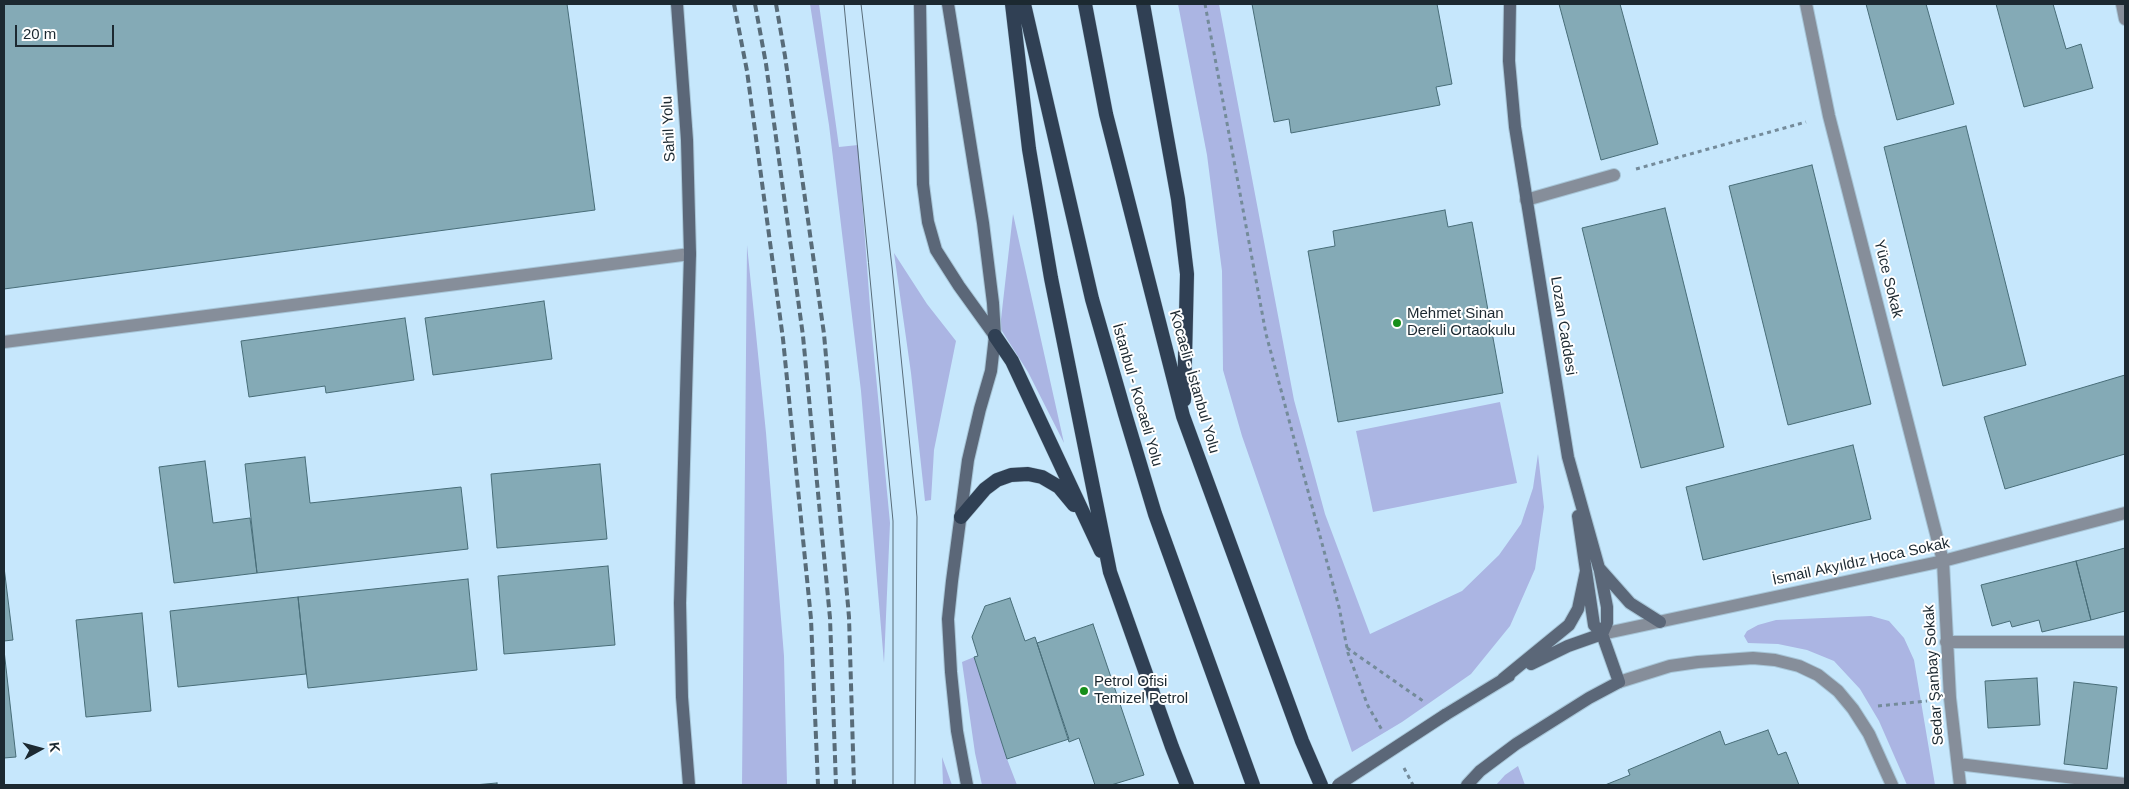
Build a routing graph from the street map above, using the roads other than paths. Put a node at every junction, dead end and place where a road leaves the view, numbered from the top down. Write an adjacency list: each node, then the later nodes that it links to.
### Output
1 (677, 4): 14 (main road, Sahil Yolu)
2 (920, 4): 15 (main road)
3 (948, 4): 15 (main road)
4 (1012, 4): 24 (highway)
5 (1024, 4): 36 (highway, İstanbul - Kocaeli Yolu)
6 (1086, 4): 17 (highway, Kocaeli - İstanbul Yolu)
7 (1143, 4): 17 (highway)
8 (1510, 4): 13 (main road, Lozan Caddesi)
9 (1806, 4): 21 (street, Yüce Sokak)
10 (2122, 4): 11 (street)
11 (2125, 19)
12 (1614, 175): 13 (street)
13 (1526, 200): 18 (main road, Lozan Caddesi)
14 (690, 254): 16 (street); 33 (main road, Sahil Yolu)
15 (995, 336): 20 (main road); 24 (highway)
16 (4, 342)
17 (1183, 416): 37 (highway, Kocaeli - İstanbul Yolu)
18 (1568, 457): 22 (main road, Lozan Caddesi); 23 (main road)
19 (2125, 513): 21 (street, İsmail Akyıldız Hoca Sokak)
20 (961, 517): 24 (highway); 34 (main road)
21 (1943, 561): 25 (street, İsmail Akyıldız Hoca Sokak); 27 (street, Sedar Şanbay Sokak)
22 (1599, 568): 25 (main road, Lozan Caddesi); 26 (main road)
23 (1586, 571): 26 (main road); 29 (main road)
24 (1110, 572): 35 (highway)
25 (1660, 622): 26 (street, İsmail Akyıldız Hoca Sokak)
26 (1602, 634): 29 (main road); 30 (main road)
27 (1946, 642): 28 (street); 31 (street, Sedar Şanbay Sokak)
28 (2125, 642)
29 (1503, 679): 38 (main road, bridge)
30 (1619, 682): 39 (main road); 40 (street)
31 (1958, 764): 32 (street); 41 (street, Sedar Şanbay Sokak)
32 (2125, 784)
33 (689, 785)
34 (967, 785)
35 (1187, 785)
36 (1253, 785)
37 (1321, 785)
38 (1338, 785)
39 (1467, 785)
40 (1892, 785)
41 (1960, 785)

